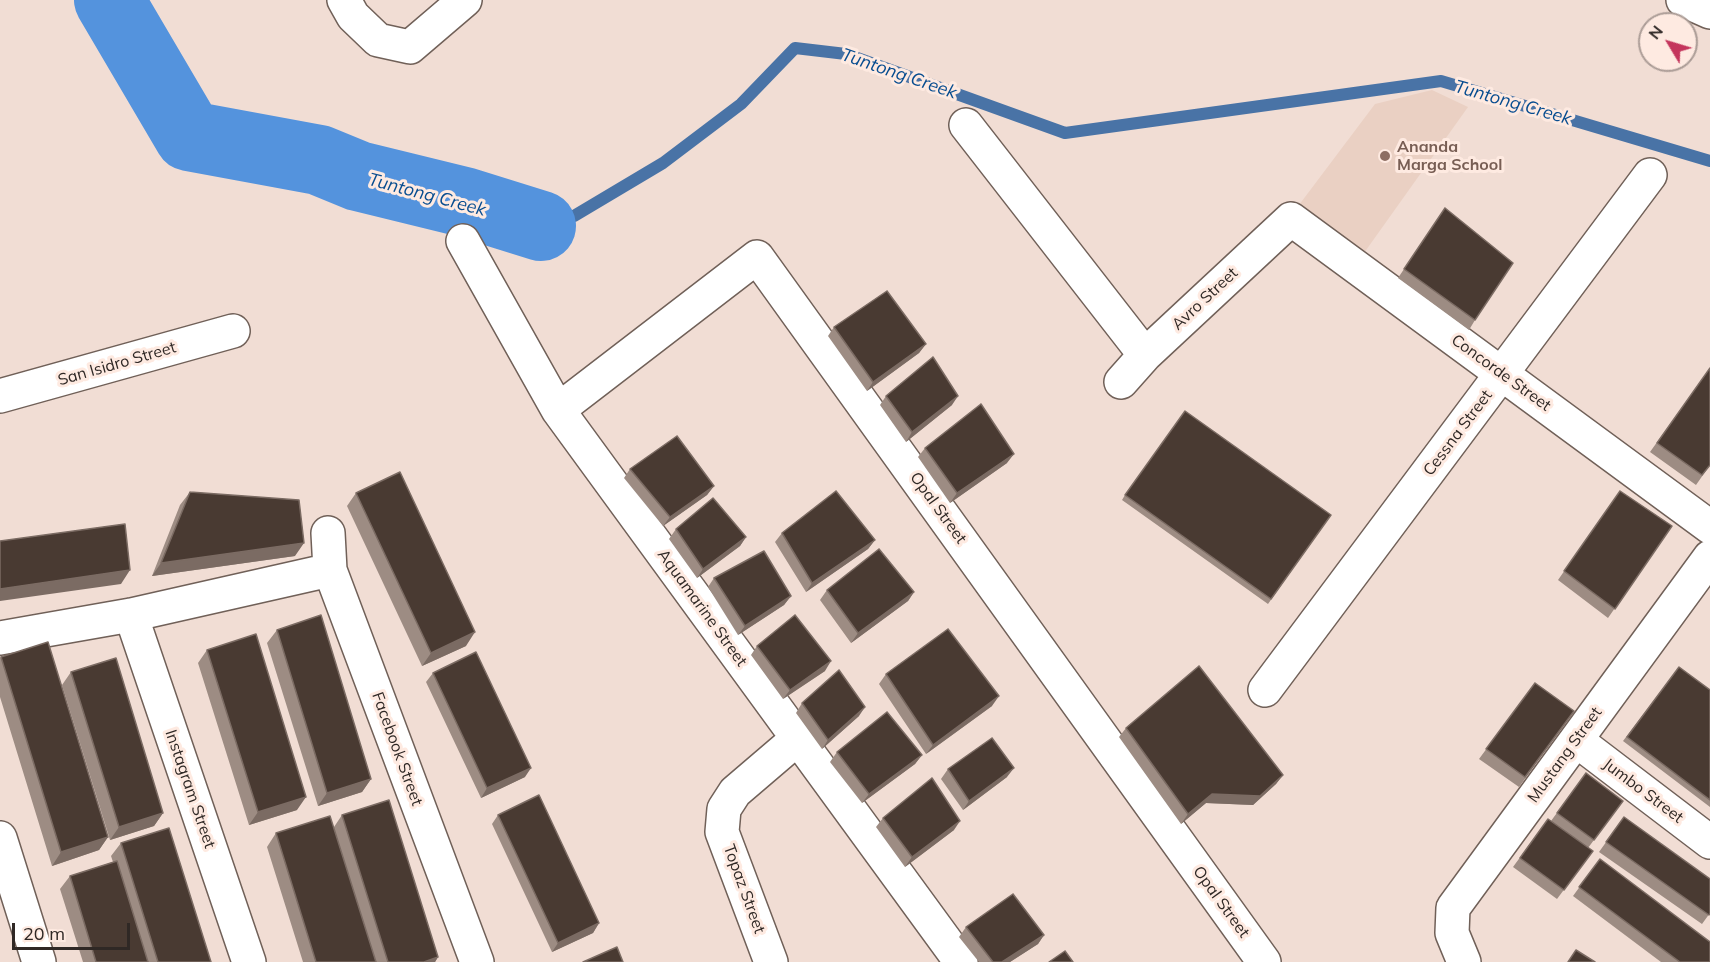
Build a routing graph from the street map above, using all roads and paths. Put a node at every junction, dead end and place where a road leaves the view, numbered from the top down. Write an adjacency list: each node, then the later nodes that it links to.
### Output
1 (344, 0): 2 (street)
2 (465, 0)
3 (1683, 0): 4 (street)
4 (1710, 12)
5 (966, 126): 10 (street)
6 (1650, 175): 11 (street, Cessna Street)
7 (1291, 219): 10 (street, Avro Street); 11 (street, Concorde Street)
8 (463, 241): 14 (street, Aquamarine Street)
9 (233, 331): 13 (street, San Isidro Street)
10 (1145, 355): 12 (street, Avro Street)
11 (1502, 374): 15 (street, Concorde Street); 21 (street, Cessna Street)
12 (1121, 382)
13 (0, 396)
14 (558, 410): 22 (street, Aquamarine Street); 31 (street, Opal Street)
15 (1710, 527)
16 (328, 533): 18 (street, Facebook Street)
17 (1710, 557): 23 (street, Mustang Street)
18 (330, 570): 19 (street); 28 (street, Facebook Street)
19 (130, 615): 20 (street); 27 (street, Instagram Street)
20 (0, 638)
21 (1265, 690)
22 (797, 739): 29 (street, Topaz Street); 30 (street, Aquamarine Street)
23 (1576, 740): 25 (street, Jumbo Street); 32 (street, Mustang Street)
24 (0, 838): 26 (street)
25 (1710, 842)
26 (39, 962)
27 (249, 962)
28 (477, 962)
29 (771, 962)
30 (961, 962)
31 (1264, 962)
32 (1464, 962)

